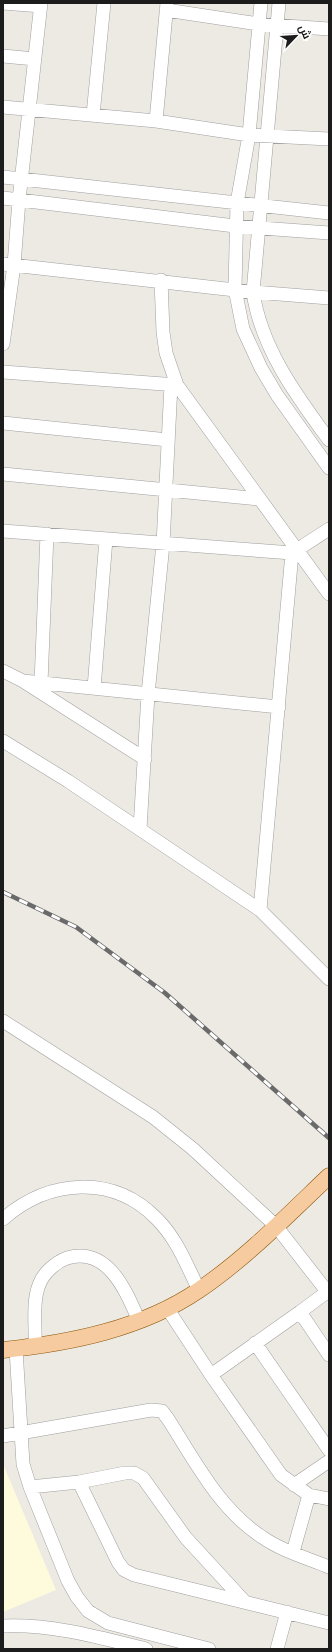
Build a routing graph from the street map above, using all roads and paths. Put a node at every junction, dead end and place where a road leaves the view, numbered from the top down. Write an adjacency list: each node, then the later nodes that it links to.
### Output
1 (3, 3): 5 (street)
2 (104, 3): 14 (street)
3 (260, 3): 7 (street)
4 (279, 3): 8 (street)
5 (41, 5): 11 (street)
6 (167, 6): 7 (street); 15 (street)
7 (258, 24): 8 (street); 16 (street)
8 (276, 25): 9 (street); 17 (street)
9 (329, 30)
10 (3, 56): 11 (street)
11 (35, 59): 13 (street)
12 (3, 107): 13 (street)
13 (30, 109): 14 (street); 20 (street)
14 (93, 115): 15 (street)
15 (156, 121): 16 (street)
16 (249, 135): 17 (street); 23 (street)
17 (266, 136): 18 (street); 24 (street)
18 (329, 139)
19 (3, 177): 20 (street)
20 (22, 180): 22 (street); 23 (street)
21 (3, 198): 22 (street)
22 (19, 200): 26 (street); 29 (street)
23 (236, 203): 24 (street); 26 (street)
24 (262, 206): 25 (street); 27 (street)
25 (329, 213)
26 (235, 226): 27 (street); 31 (street)
27 (260, 227): 28 (street); 32 (street)
28 (329, 232)
29 (8, 264): 30 (street); 34 (street)
30 (161, 280): 31 (street); 36 (street)
31 (235, 289): 32 (street); 40 (street)
32 (253, 292): 33 (street); 39 (street)
33 (329, 298)
34 (3, 344)
35 (3, 372): 36 (street)
36 (174, 385): 38 (street); 43 (street)
37 (3, 423): 38 (street)
38 (168, 440): 42 (street)
39 (329, 440)
40 (329, 468)
41 (3, 474): 42 (street)
42 (166, 491): 43 (street); 48 (street)
43 (260, 499): 49 (street)
44 (329, 529): 49 (street)
45 (3, 531): 46 (street)
46 (47, 534): 47 (street); 53 (street)
47 (106, 539): 48 (street); 54 (street)
48 (163, 544): 49 (street); 55 (street)
49 (295, 551): 50 (street); 56 (street)
50 (329, 594)
51 (3, 670): 52 (street)
52 (23, 681): 53 (street); 58 (street)
53 (41, 683): 54 (street)
54 (94, 688): 55 (street)
55 (148, 694): 56 (street); 58 (street)
56 (279, 707): 60 (street)
57 (3, 740): 59 (street)
58 (145, 759): 59 (street)
59 (140, 829): 60 (street)
60 (260, 910): 61 (street)
61 (329, 978)
62 (3, 1020): 65 (street)
63 (329, 1176): 65 (main road)
64 (3, 1219): 66 (street)
65 (276, 1226): 66 (main road); 67 (street)
66 (199, 1290): 68 (main road)
67 (328, 1293): 69 (street)
68 (167, 1308): 70 (main road); 75 (street)
69 (300, 1312): 71 (street); 74 (street)
70 (139, 1321): 72 (main road); 72 (street)
71 (255, 1343): 75 (street); 78 (street)
72 (35, 1346): 73 (main road)
73 (10, 1349): 76 (street)
74 (329, 1355)
75 (211, 1375): 81 (street)
76 (20, 1435): 77 (street); 82 (street); 85 (street)
77 (3, 1436)
78 (329, 1450)
79 (329, 1461): 81 (street)
80 (79, 1482): 82 (street); 87 (street); 87 (street)
81 (294, 1485): 83 (street)
82 (30, 1487): 92 (street)
83 (309, 1495): 84 (street); 85 (street)
84 (329, 1499)
85 (293, 1552): 86 (street)
86 (326, 1565)
87 (244, 1601): 88 (street)
88 (287, 1612): 89 (street); 93 (street)
89 (329, 1623)
90 (3, 1626): 91 (street)
91 (146, 1649)
92 (209, 1649)
93 (277, 1649)

